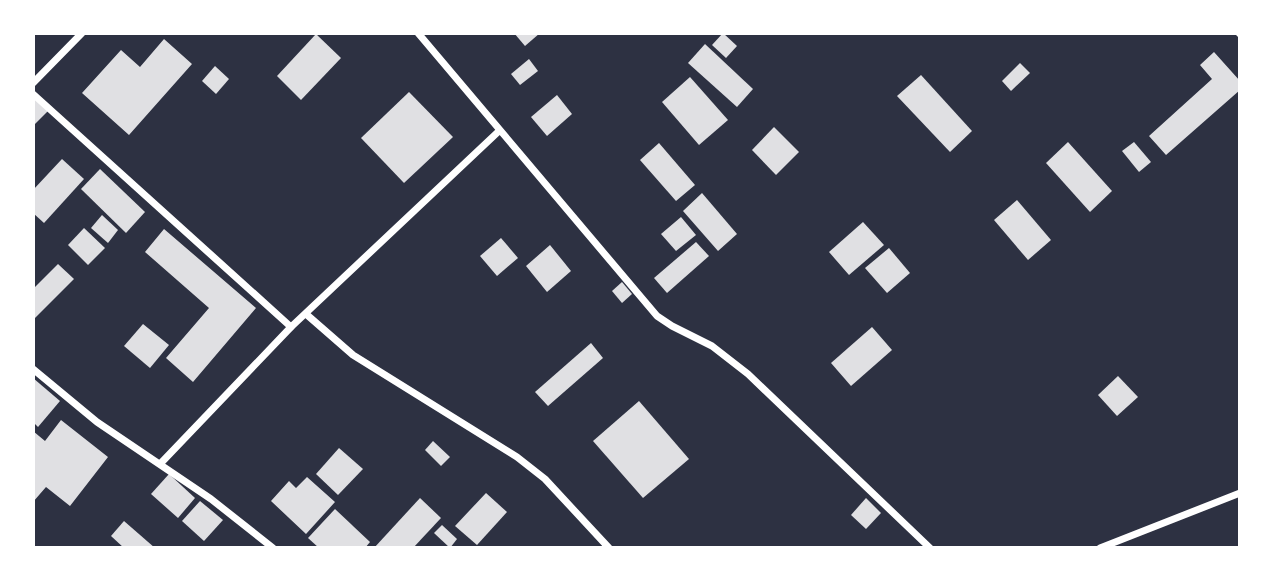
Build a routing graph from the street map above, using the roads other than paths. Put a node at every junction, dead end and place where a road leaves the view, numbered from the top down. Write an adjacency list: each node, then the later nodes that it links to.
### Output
1 (82, 33): 3 (street)
2 (418, 33): 5 (street)
3 (33, 83)
4 (33, 94): 7 (street)
5 (499, 131): 6 (street); 13 (street)
6 (306, 314): 7 (street); 12 (street)
7 (292, 327): 9 (street)
8 (33, 369): 9 (street)
9 (160, 463): 11 (street)
10 (1240, 493): 14 (street)
11 (273, 548)
12 (609, 548)
13 (930, 548)
14 (1100, 548)

